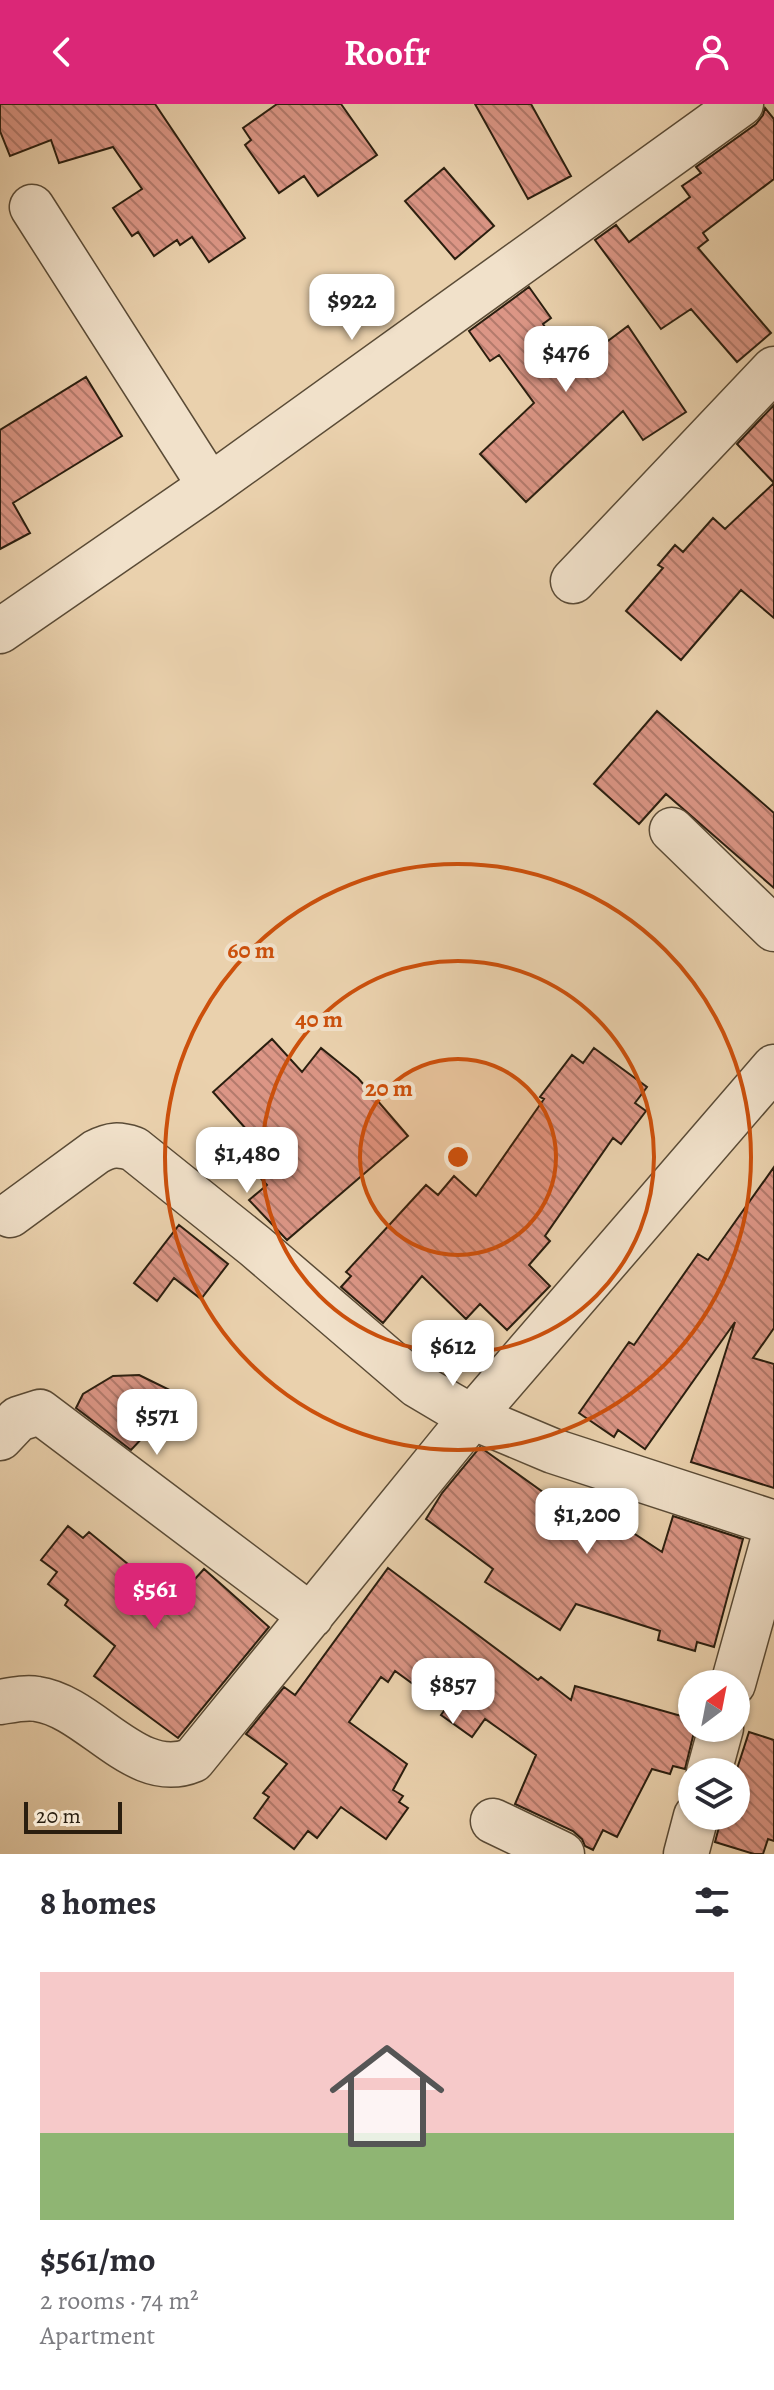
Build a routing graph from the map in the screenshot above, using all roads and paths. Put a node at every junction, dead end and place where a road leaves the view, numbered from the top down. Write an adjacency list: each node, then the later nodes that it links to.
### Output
1 (741, 104): 4 (street)
2 (32, 207): 4 (street)
3 (774, 369): 5 (street)
4 (210, 486): 6 (street)
5 (573, 581)
6 (0, 631)
7 (672, 830): 8 (street)
8 (774, 929)
9 (774, 1067): 11 (street)
10 (10, 1215): 11 (street)
11 (472, 1417): 13 (street); 15 (street)
12 (0, 1438): 15 (street)
13 (774, 1523)
14 (774, 1537): 16 (street)
15 (311, 1616): 17 (street)
16 (737, 1670)
17 (0, 1702)
18 (493, 1821): 20 (street)
19 (692, 1830): 21 (street)
20 (562, 1854)
21 (686, 1854)

